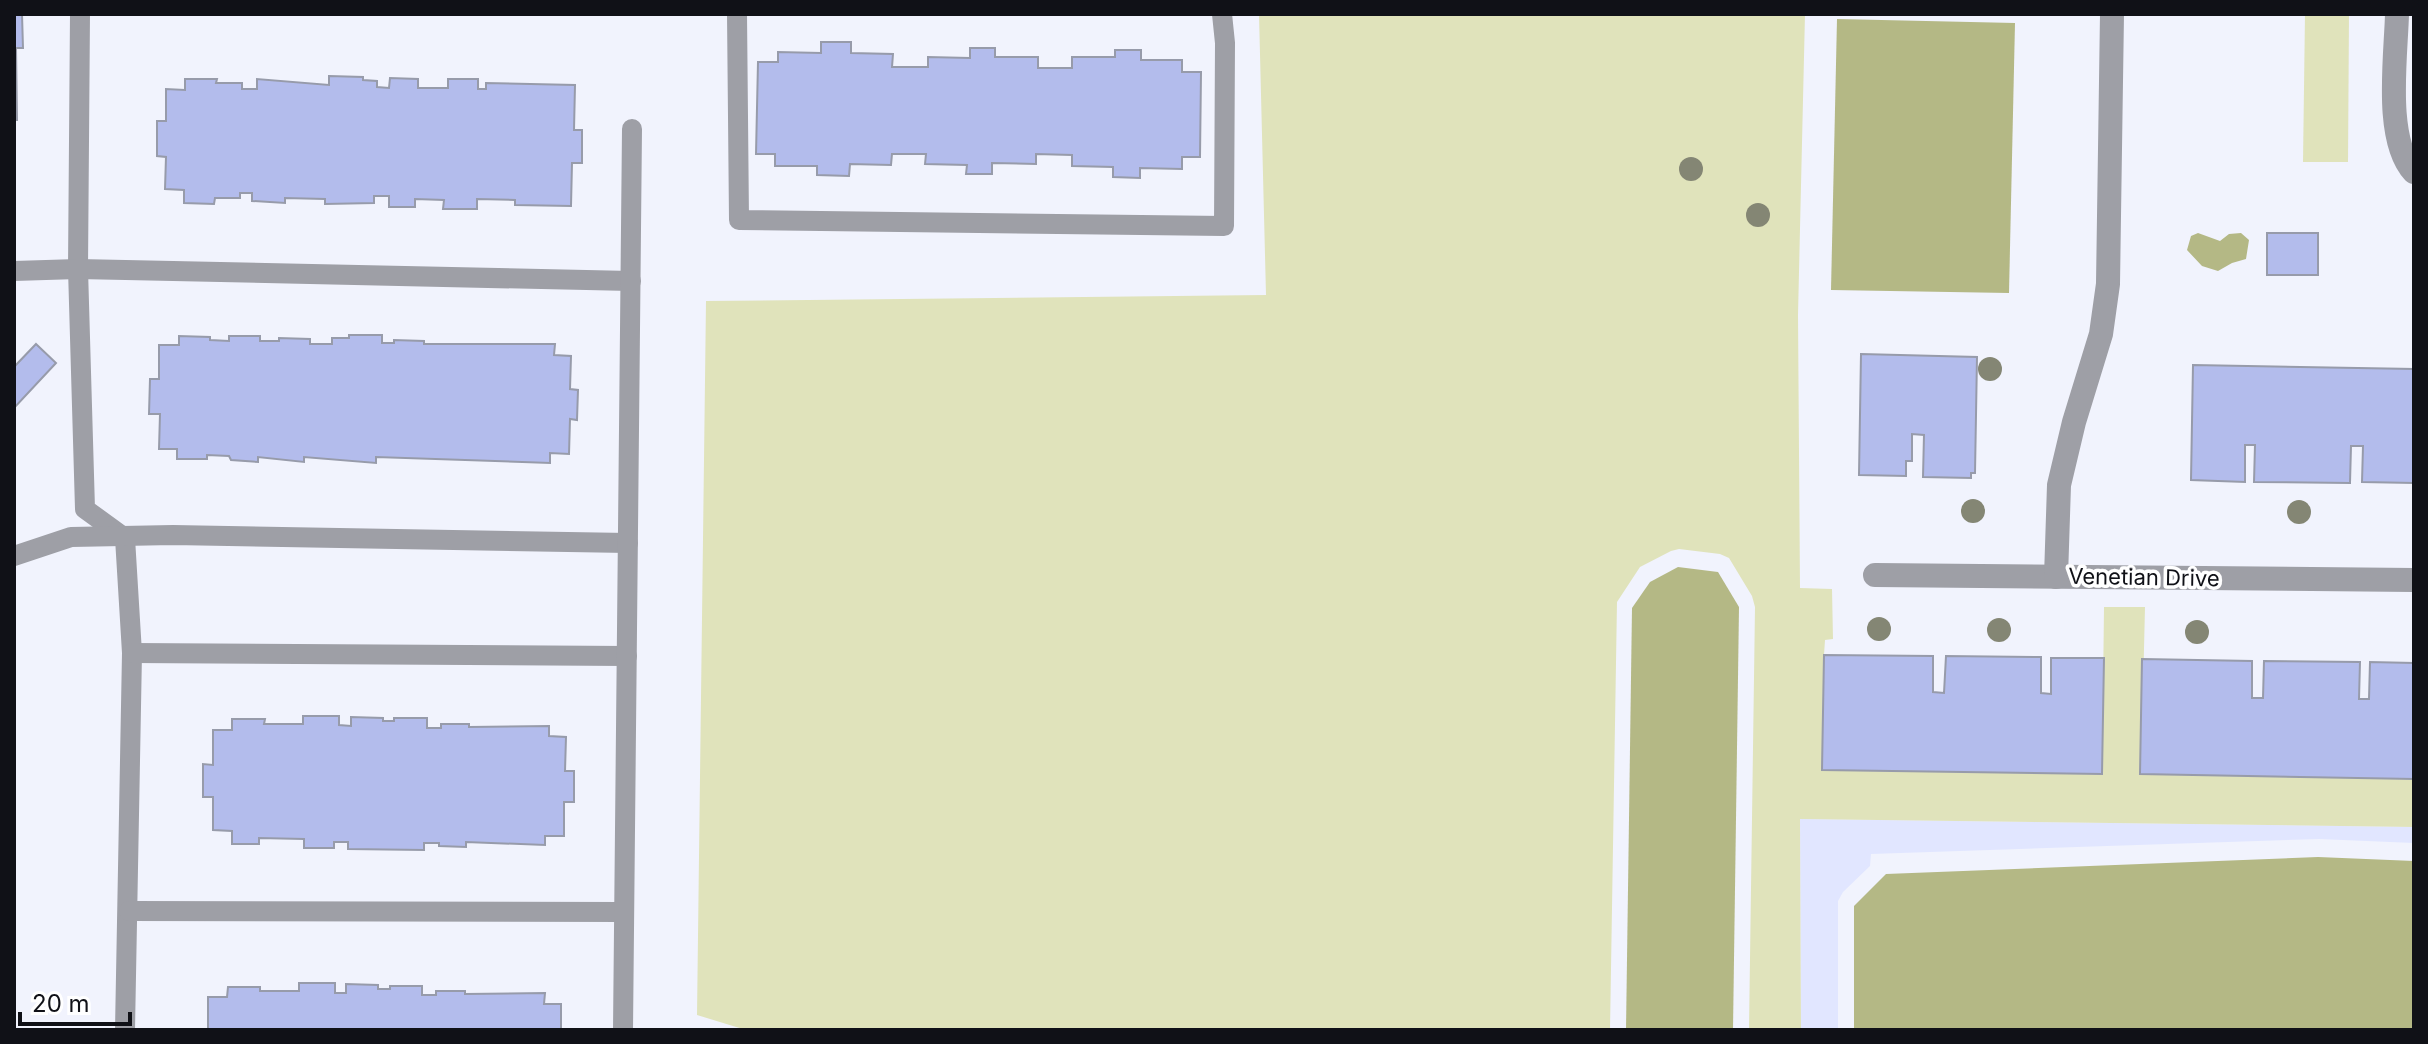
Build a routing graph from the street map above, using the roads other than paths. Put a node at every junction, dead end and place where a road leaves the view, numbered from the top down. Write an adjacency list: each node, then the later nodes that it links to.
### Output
1 (80, 14): 8 (lane)
2 (737, 14): 3 (lane)
3 (1222, 14)
4 (2112, 14): 15 (street)
5 (2397, 14): 7 (street)
6 (632, 129): 10 (lane)
7 (2414, 172)
8 (78, 269): 9 (lane); 10 (lane); 11 (lane)
9 (14, 271)
10 (631, 281): 12 (lane)
11 (125, 538): 12 (lane); 13 (lane); 17 (lane)
12 (628, 543): 18 (lane)
13 (22, 554)
14 (1875, 575): 15 (street, Venetian Drive)
15 (2056, 577): 16 (street, Venetian Drive)
16 (2414, 580)
17 (132, 653): 18 (lane); 19 (lane)
18 (627, 656): 20 (lane)
19 (129, 911): 20 (lane); 21 (lane)
20 (624, 912): 22 (lane)
21 (125, 1030)
22 (623, 1030)

